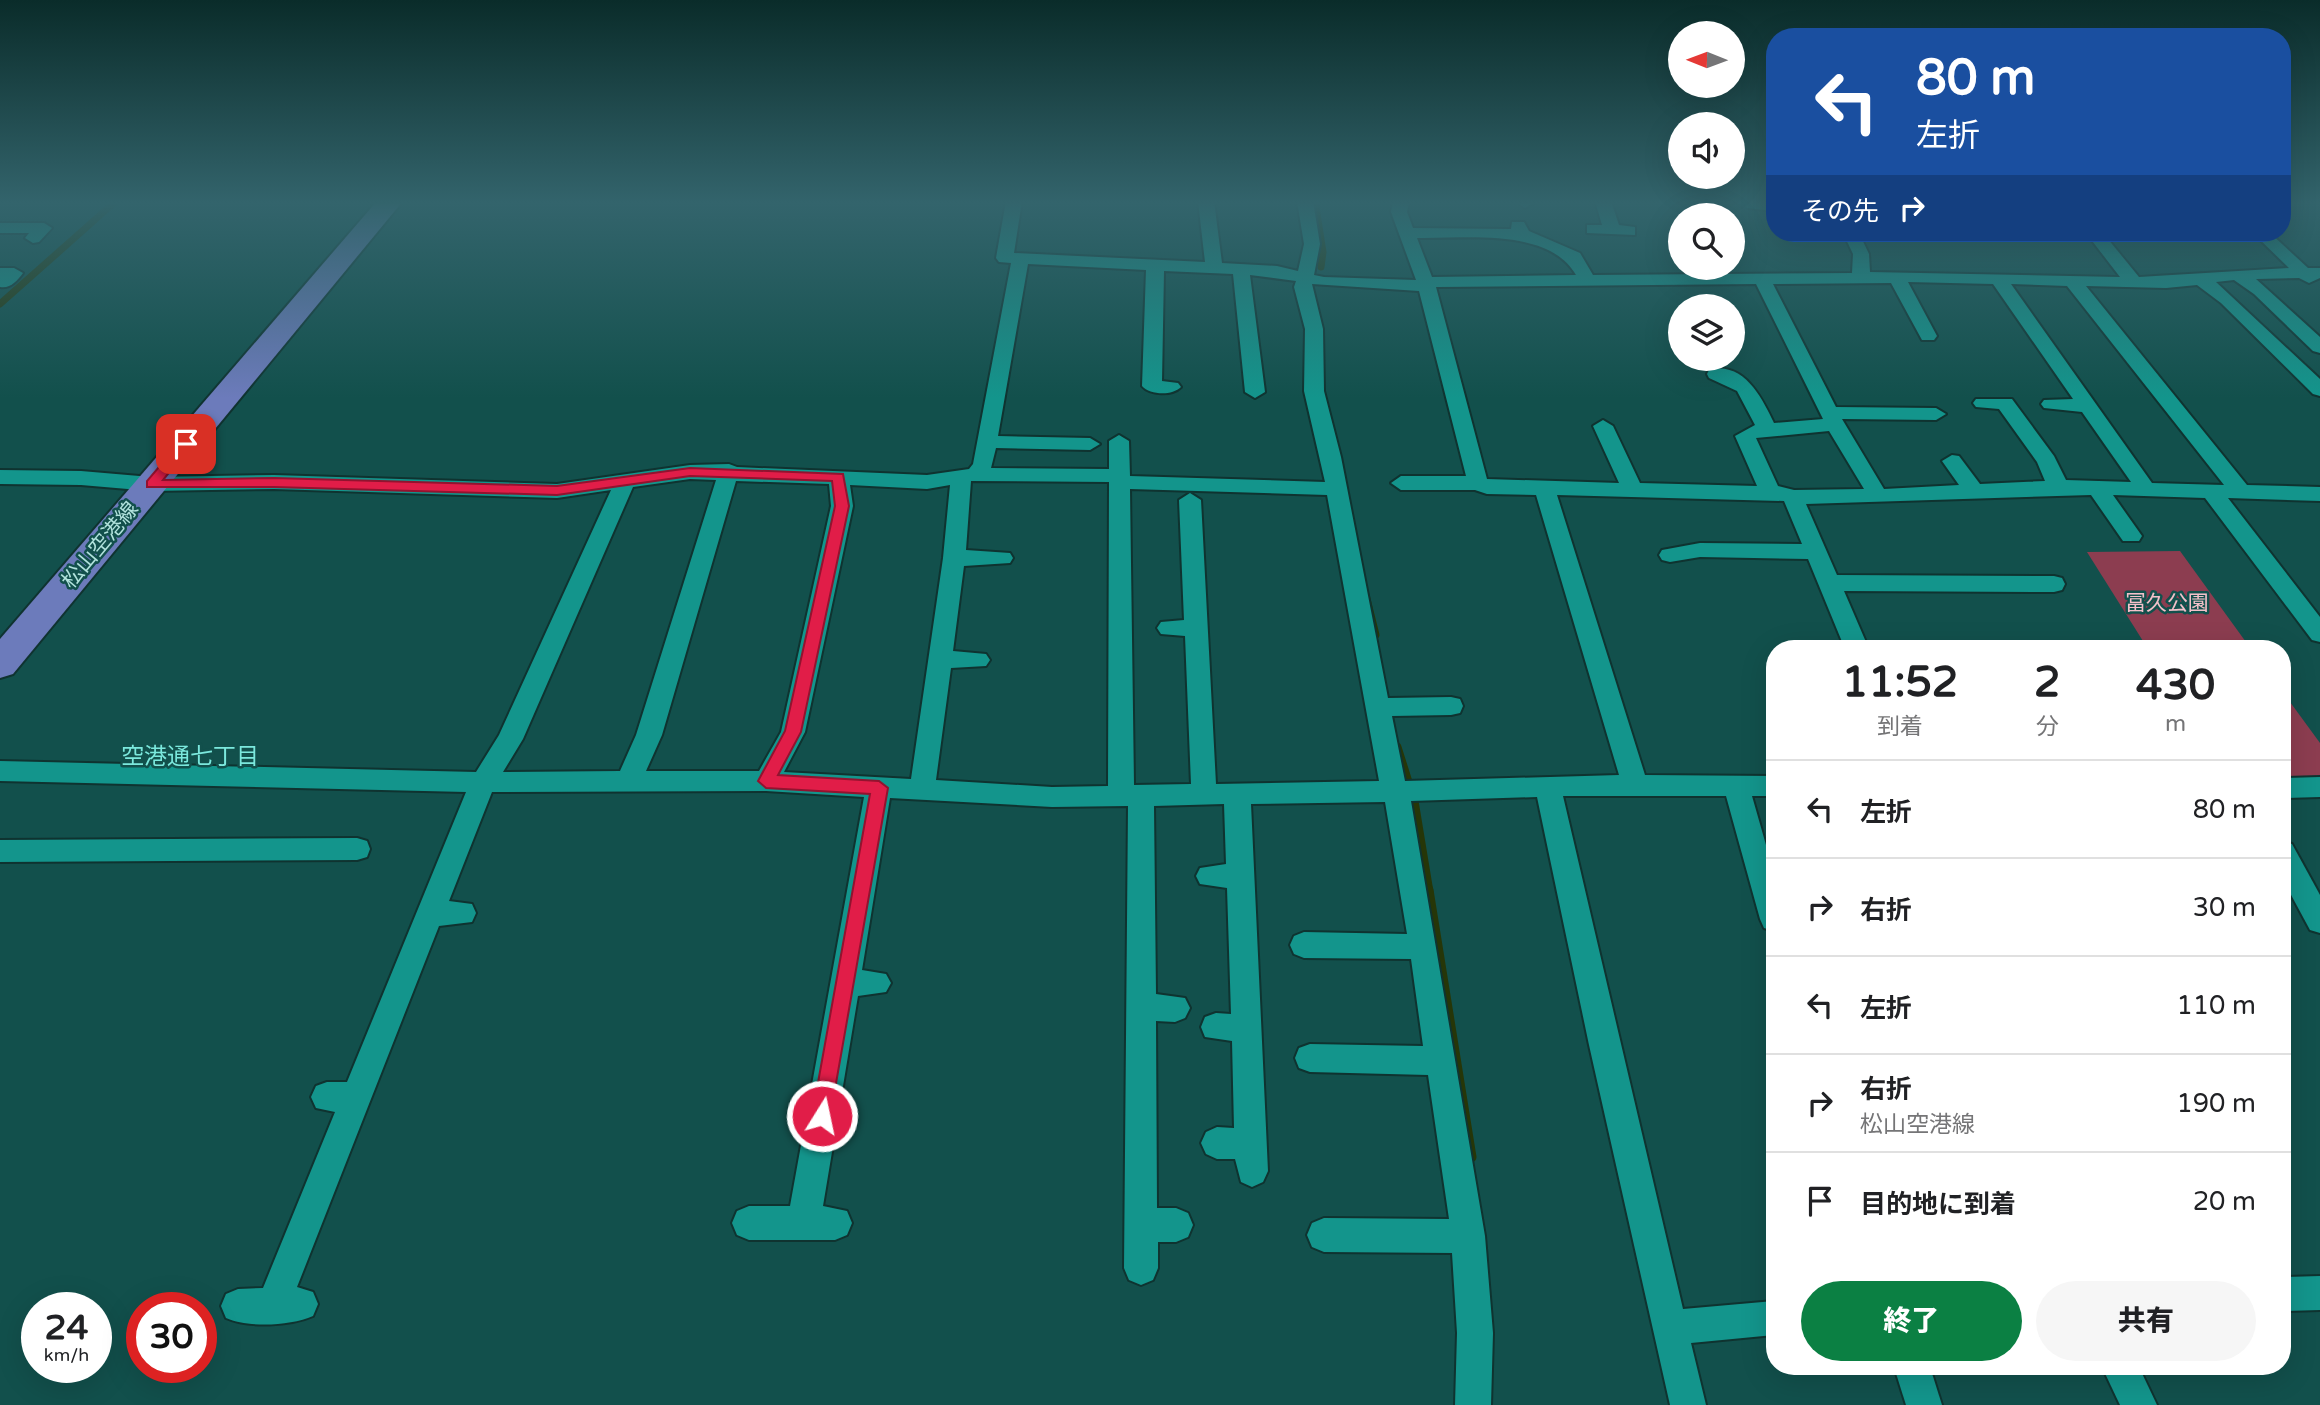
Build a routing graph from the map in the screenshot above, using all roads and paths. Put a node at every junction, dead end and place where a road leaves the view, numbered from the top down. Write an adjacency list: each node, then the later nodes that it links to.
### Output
1 (1155, 266): 26 (street)
2 (335, 267): 52 (main road, 松山空港線)
3 (1019, 267): 41 (street)
4 (1172, 267): 10 (street)
5 (1307, 267): 14 (street)
6 (1419, 267): 23 (street)
7 (1581, 267): 18 (street)
8 (1861, 267): 15 (street)
9 (2121, 267): 22 (street)
10 (1214, 268): 11 (street)
11 (1241, 270): 14 (street); 32 (street)
12 (2312, 273): 13 (street); 24 (street)
13 (2238, 275): 21 (street); 28 (street)
14 (1305, 276): 23 (street); 56 (street)
15 (1861, 278): 16 (street); 19 (street)
16 (1897, 278): 17 (street); 27 (street)
17 (1998, 278): 20 (street); 35 (street)
18 (1587, 279): 19 (street); 23 (street)
19 (1762, 279): 37 (street)
20 (2071, 279): 22 (street); 61 (street)
21 (2201, 279): 22 (street); 31 (street)
22 (2133, 281)
23 (1426, 284): 51 (street)
24 (2320, 289)
25 (1133, 328): 26 (street)
26 (1154, 328): 30 (street)
27 (1928, 336)
28 (2320, 347)
29 (1716, 374): 39 (street)
30 (1171, 387)
31 (2320, 390)
32 (1255, 392)
33 (1983, 403): 53 (street)
34 (2051, 404): 35 (street)
35 (2088, 405): 57 (street)
36 (1936, 414): 37 (street)
37 (1833, 419): 39 (street); 64 (street)
38 (1603, 426): 58 (street)
39 (1767, 430): 63 (street)
40 (1119, 441): 48 (street)
41 (987, 442): 42 (street); 45 (street)
42 (1090, 444)
43 (1952, 461): 60 (street)
44 (729, 471): 47 (street); 49 (street); 83 (street)
45 (968, 476): 47 (street); 48 (street); 69 (street)
46 (0, 477): 52 (street)
47 (838, 477): 84 (street)
48 (1120, 479): 56 (street); 97 (street)
49 (625, 480): 52 (street); 85 (street)
50 (1401, 483): 51 (street)
51 (1478, 483): 55 (street)
52 (152, 484): 79 (main road, 松山空港線)
53 (2058, 487): 54 (street); 60 (street)
54 (2096, 487): 57 (street); 66 (street)
55 (1544, 488): 58 (street); 86 (street)
56 (1336, 489): 81 (street)
57 (2146, 489): 59 (street)
58 (1633, 490): 63 (street)
59 (2210, 490): 61 (street); 75 (street)
60 (1974, 491): 64 (street)
61 (2240, 491): 62 (street)
62 (2320, 494)
63 (1782, 495): 64 (street); 67 (street)
64 (1878, 496)
65 (1183, 509): 74 (street)
66 (2131, 536)
67 (1817, 552): 68 (street); 71 (street)
68 (1670, 555)
69 (954, 558): 70 (street); 77 (street)
70 (1002, 558)
71 (1829, 583): 72 (street); 76 (street)
72 (2054, 584)
73 (1169, 628): 74 (street)
74 (1196, 628): 95 (street)
75 (2320, 634)
76 (1853, 640)
77 (940, 659): 78 (street); 93 (street)
78 (978, 660)
79 (0, 664)
80 (1451, 706): 81 (street)
81 (1376, 707): 94 (street)
82 (0, 771): 85 (street)
83 (629, 780): 84 (street); 85 (street)
84 (766, 781): 91 (street)
85 (483, 782): 105 (street)
86 (1635, 785): 87 (street); 88 (street)
87 (1548, 786): 94 (street); 126 (street)
88 (1736, 786): 89 (street); 103 (street)
89 (1766, 786)
90 (2320, 787): 92 (street)
91 (879, 788): 93 (street); 109 (street)
92 (2291, 788)
93 (922, 791): 97 (street)
94 (1405, 791): 96 (street); 108 (street)
95 (1204, 794): 96 (street); 97 (street)
96 (1237, 794): 102 (street)
97 (1131, 796): 111 (street)
98 (357, 849): 99 (street)
99 (0, 851)
100 (2291, 868): 106 (street)
101 (1210, 876): 102 (street)
102 (1240, 876): 114 (street)
103 (1766, 891)
104 (463, 913): 105 (street)
105 (430, 914): 124 (street)
106 (2320, 921)
107 (1304, 945): 108 (street)
108 (1423, 947): 116 (street)
109 (845, 983): 110 (street); 118 (street)
110 (876, 983)
111 (1141, 1007): 112 (street); 119 (street)
112 (1175, 1008)
113 (1216, 1027): 114 (street)
114 (1247, 1028): 117 (street)
115 (1310, 1058): 116 (street)
116 (1441, 1061): 122 (street)
117 (1217, 1143)
118 (749, 1223)
119 (1142, 1225): 120 (street); 123 (street)
120 (1176, 1225)
121 (1324, 1235): 122 (street)
122 (1468, 1236): 129 (street)
123 (1141, 1268)
124 (239, 1306)
125 (1766, 1319): 126 (street)
126 (1670, 1328): 130 (street)
127 (1915, 1375): 131 (street)
128 (2124, 1375): 132 (street)
129 (1473, 1405)
130 (1688, 1405)
131 (1924, 1405)
132 (2139, 1405)

